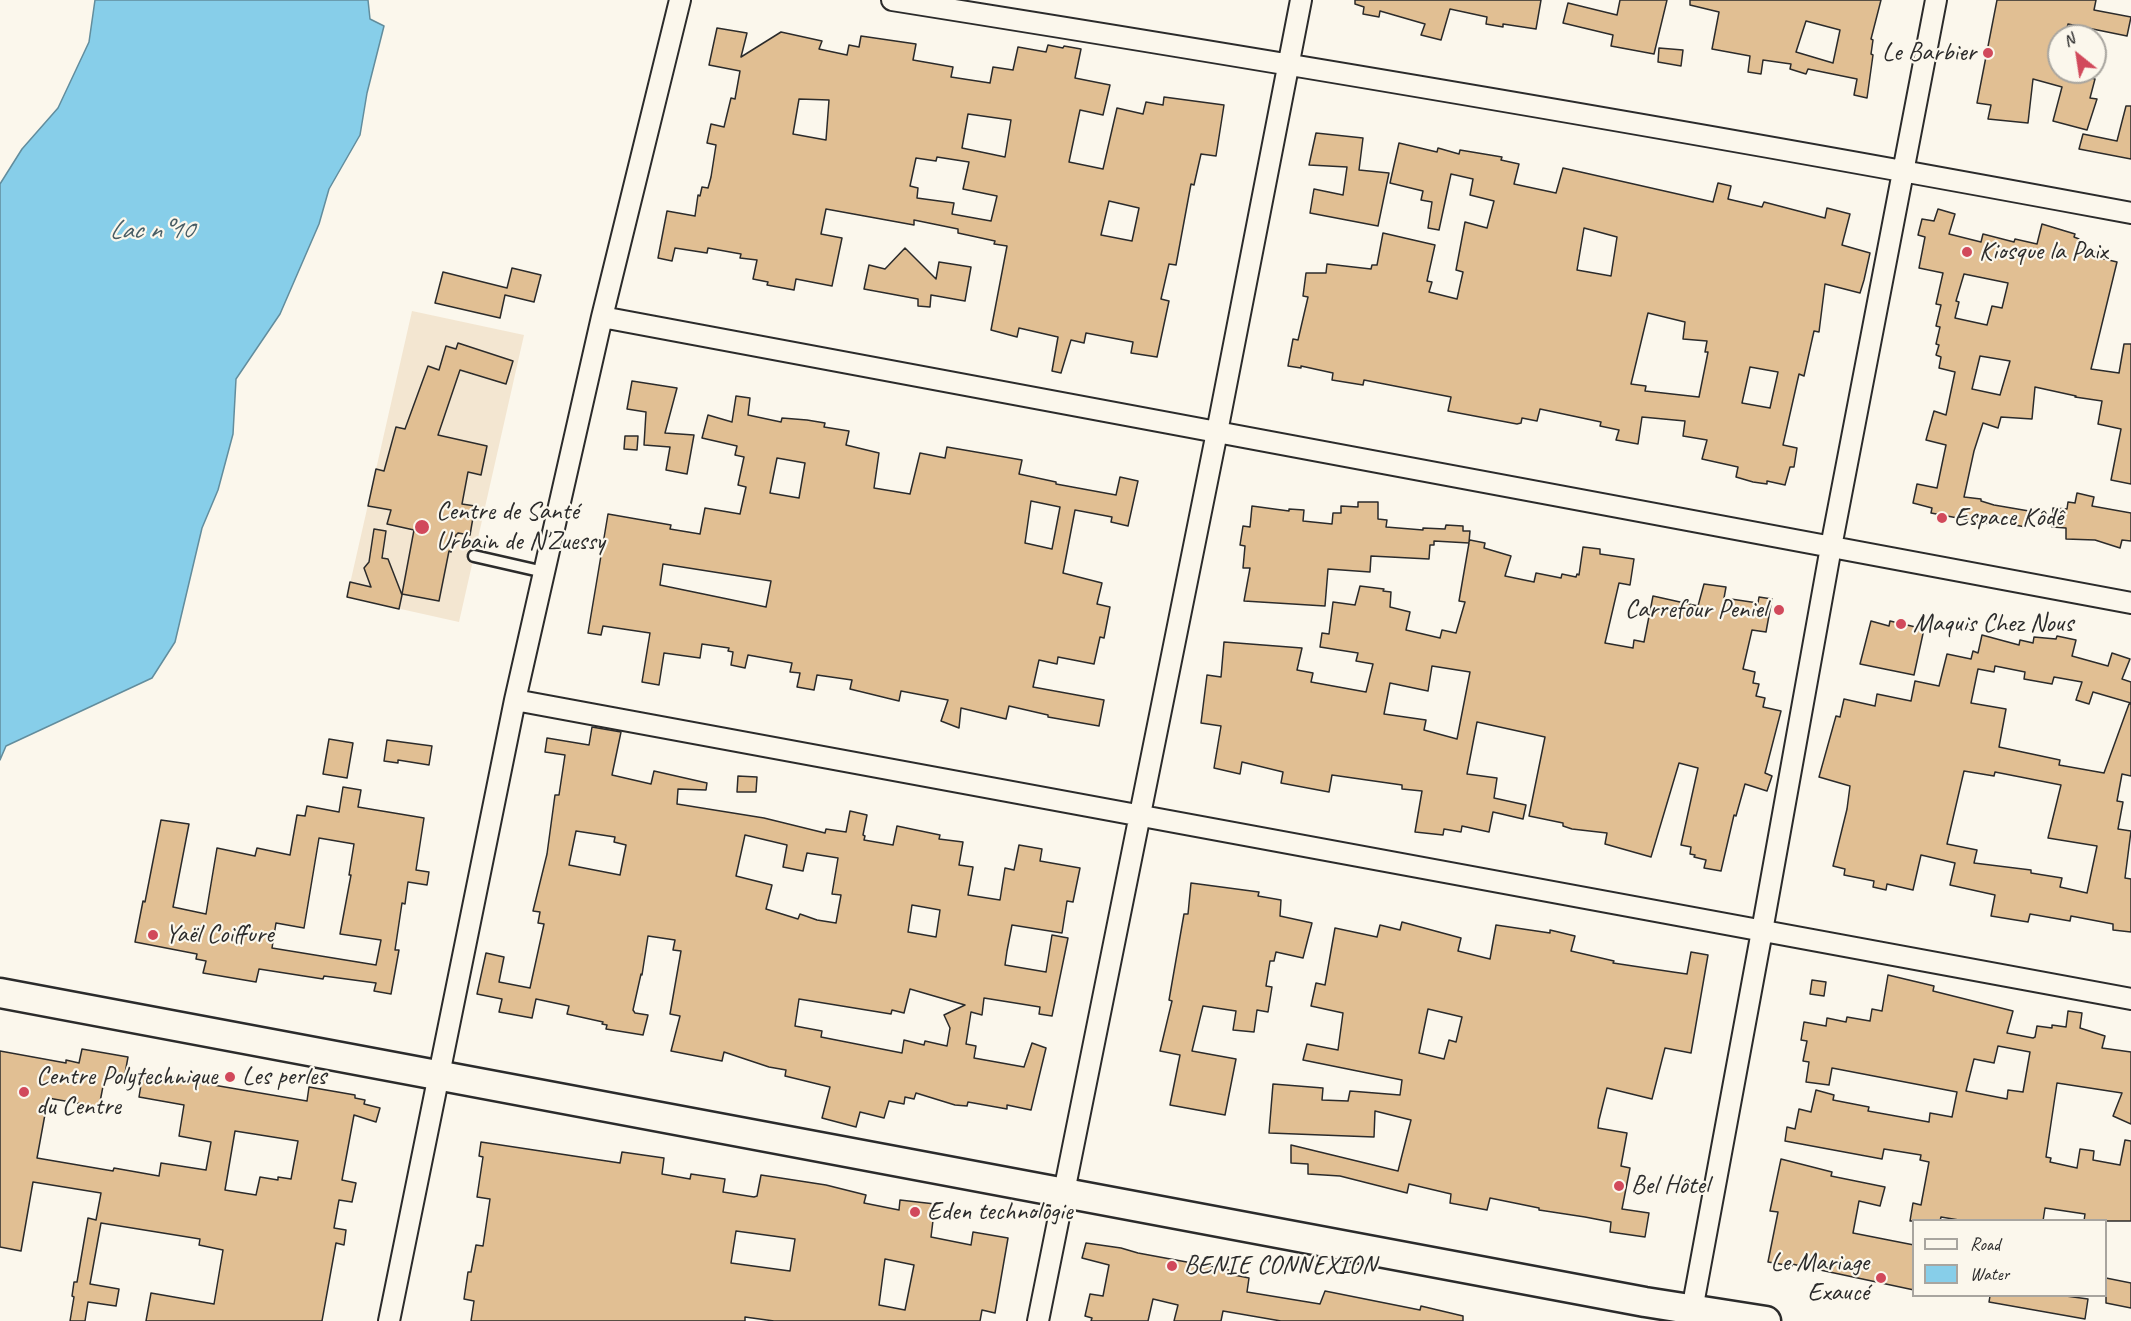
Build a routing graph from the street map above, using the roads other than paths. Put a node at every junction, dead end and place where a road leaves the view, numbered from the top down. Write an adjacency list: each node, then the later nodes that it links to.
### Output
1 (680, 0): 8 (street)
2 (892, 0): 5 (street)
3 (1301, 0): 5 (street)
4 (1936, 0): 6 (street)
5 (1289, 63): 6 (street); 9 (street)
6 (1904, 171): 7 (street); 10 (street)
7 (2131, 213)
8 (602, 317): 9 (street); 12 (street)
9 (1217, 432): 10 (street); 15 (street)
10 (1831, 547): 13 (street); 16 (street)
11 (474, 556): 12 (lane)
12 (544, 572): 14 (street)
13 (2131, 603)
14 (515, 700): 15 (street); 19 (street)
15 (1139, 816): 16 (street); 20 (street)
16 (1762, 931): 18 (street); 21 (street)
17 (0, 993): 19 (street)
18 (2131, 999)
19 (439, 1076): 20 (street); 22 (street)
20 (1063, 1194): 21 (street); 23 (street)
21 (1691, 1315): 24 (street)
22 (389, 1321)
23 (1038, 1321)
24 (1766, 1321)

